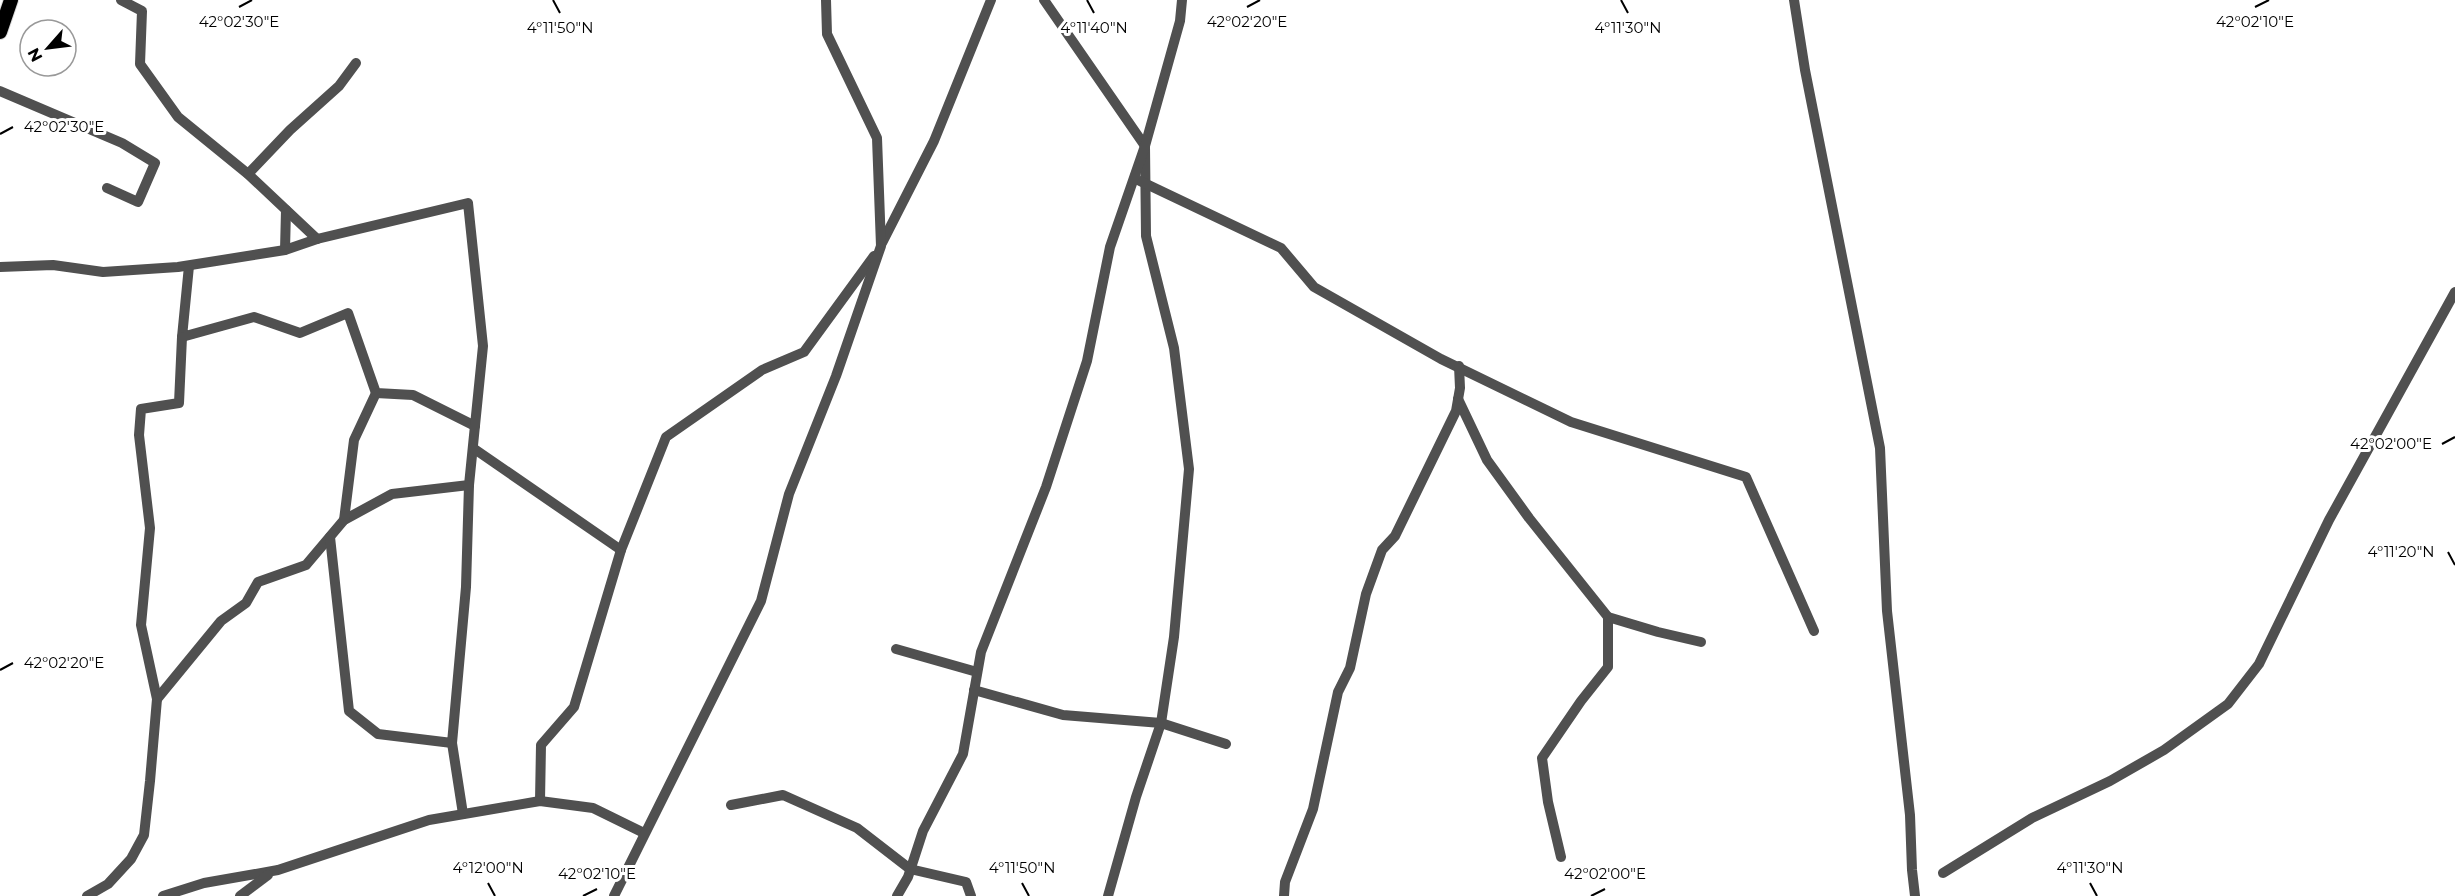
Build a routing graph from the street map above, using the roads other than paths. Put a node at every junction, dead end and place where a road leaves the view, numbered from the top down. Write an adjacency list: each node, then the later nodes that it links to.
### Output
1 (11, 0): 8 (main road)
2 (121, 0): 12 (street)
3 (826, 0): 18 (street)
4 (991, 0): 18 (street)
5 (1044, 0): 11 (street)
6 (1182, 0): 11 (street)
7 (1794, 0): 59 (street)
8 (0, 32)
9 (356, 63): 12 (street)
10 (0, 91): 15 (street)
11 (1145, 146): 13 (street); 14 (street)
12 (248, 174): 16 (street)
13 (1134, 178): 14 (street); 37 (street)
14 (1145, 183): 24 (street); 40 (street)
15 (106, 188)
16 (286, 210): 17 (street); 19 (street)
17 (317, 239): 19 (street); 27 (street)
18 (881, 246): 32 (street); 46 (street)
19 (285, 250): 20 (street)
20 (189, 266): 21 (street); 23 (street)
21 (0, 267)
22 (2455, 292): 50 (street)
23 (182, 337): 25 (street); 39 (street)
24 (1459, 366): 26 (street); 34 (street)
25 (376, 393): 27 (street); 30 (street)
26 (1458, 399): 33 (street); 58 (street)
27 (475, 426): 28 (street)
28 (473, 448): 29 (street); 32 (street)
29 (469, 485): 30 (street); 41 (street)
30 (344, 520): 31 (street)
31 (330, 537): 39 (street); 41 (street)
32 (621, 550): 43 (street)
33 (1608, 617): 35 (street); 47 (street)
34 (1814, 631)
35 (1701, 642)
36 (896, 649): 37 (street)
37 (977, 672): 38 (street)
38 (974, 690): 40 (street); 48 (street)
39 (157, 699): 51 (street)
40 (1161, 723): 42 (street); 57 (street)
41 (452, 743): 45 (street)
42 (1226, 744)
43 (540, 801): 45 (street); 46 (street)
44 (731, 805): 48 (street)
45 (463, 814): 49 (street)
46 (644, 833): 54 (street)
47 (1561, 857)
48 (910, 869): 55 (street); 56 (street)
49 (278, 870): 52 (street); 53 (street)
50 (1942, 873)
51 (87, 896)
52 (163, 896)
53 (240, 896)
54 (614, 896)
55 (897, 896)
56 (971, 896)
57 (1108, 896)
58 (1284, 896)
59 (1915, 896)

